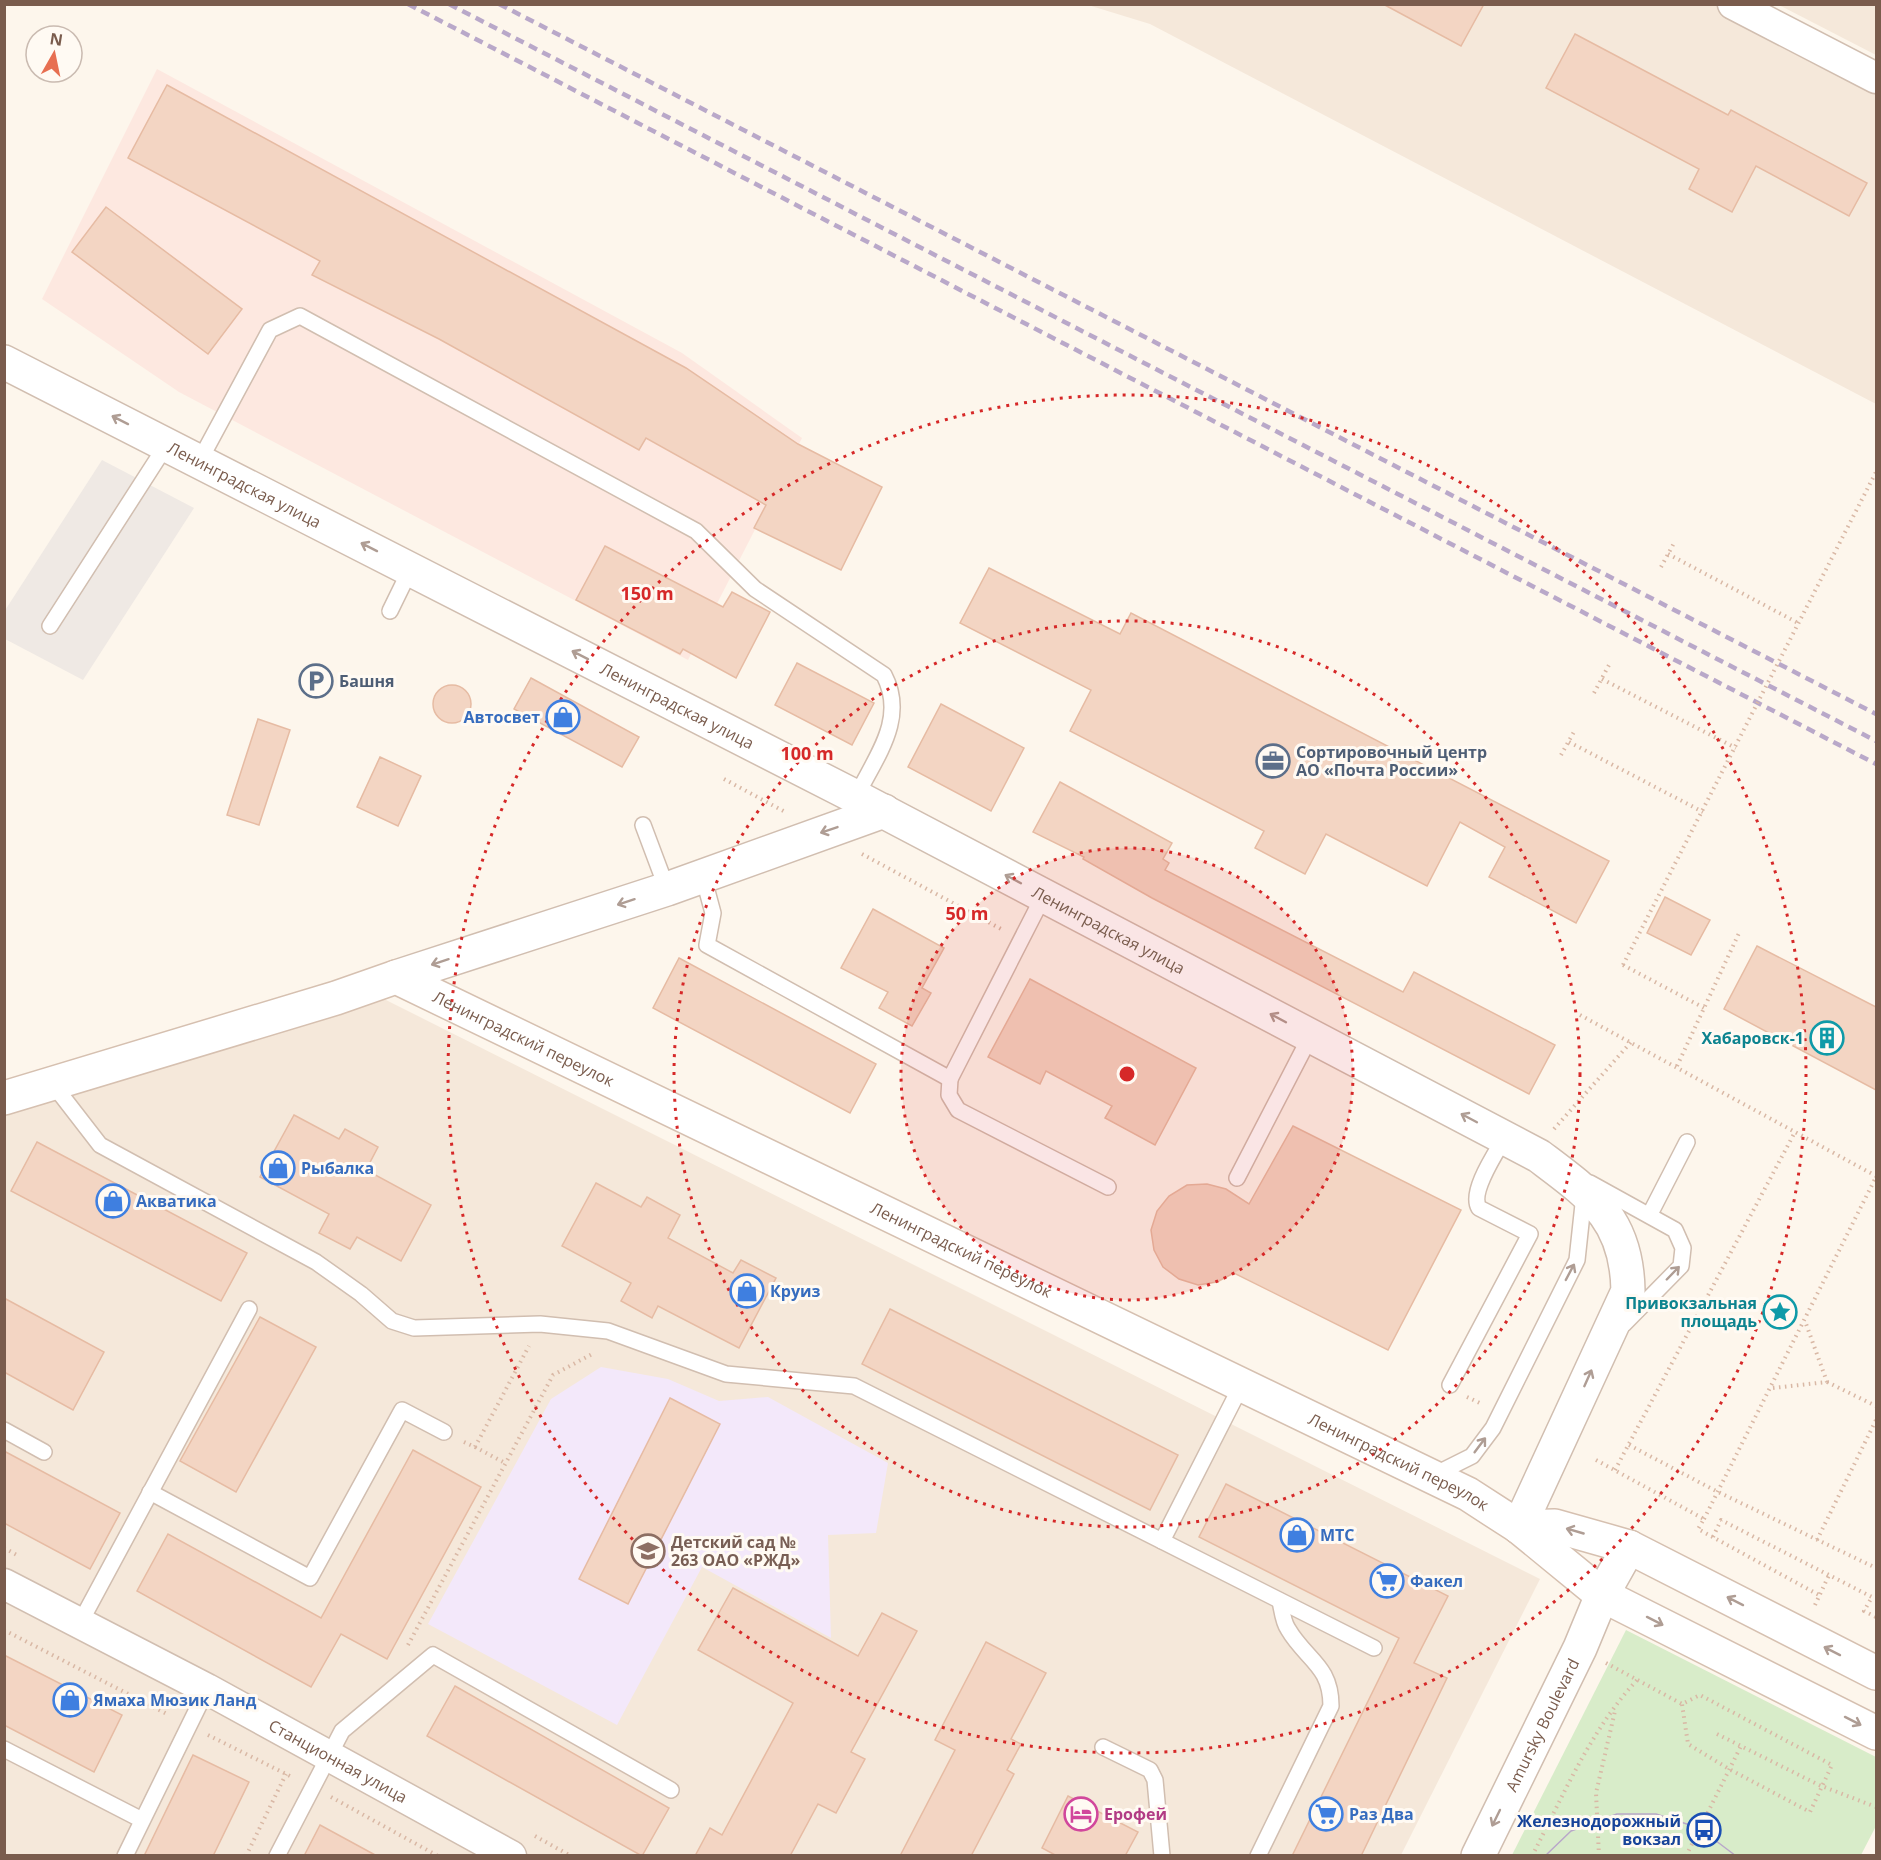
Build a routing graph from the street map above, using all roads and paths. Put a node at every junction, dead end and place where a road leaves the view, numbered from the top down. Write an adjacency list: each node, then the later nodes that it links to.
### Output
1 (1733, 4): 2 (street)
2 (1876, 78)
3 (4, 362): 4 (street, Ленинградская улица, one-way to 3)
4 (167, 444): 5 (street, Ленинградская улица); 13 (lane)
5 (200, 460): 10 (street, Ленинградская улица, one-way to 5); 22 (lane)
6 (1876, 472): 12 (path, bridge)
7 (1674, 543): 8 (path)
8 (1668, 554): 9 (path); 12 (path)
9 (1660, 567)
10 (411, 568): 11 (lane); 22 (street, Ленинградская улица, one-way to 10)
11 (390, 611)
12 (1800, 624): 19 (path, bridge)
13 (50, 626)
14 (1609, 665): 15 (path)
15 (1602, 678): 16 (path); 19 (path)
16 (1594, 693)
17 (1575, 730): 18 (path)
18 (1569, 742): 20 (path); 23 (path)
19 (1736, 748): 23 (path, bridge)
20 (1561, 755)
21 (724, 779): 25 (path)
22 (870, 804): 25 (street, one-way to 25); 28 (street, Ленинградская улица, one-way to 22)
23 (1703, 812): 32 (path, bridge)
24 (643, 825): 27 (lane)
25 (823, 832): 26 (street); 30 (path)
26 (704, 876): 27 (street); 37 (lane)
27 (667, 889): 31 (street, one-way to 31)
28 (1044, 895): 30 (lane); 34 (street, Ленинградская улица, one-way to 28)
29 (1740, 932): 32 (path)
30 (1021, 939): 37 (lane)
31 (396, 976): 38 (street); 55 (street, Ленинградский переулок)
32 (1706, 1009): 36 (path)
33 (1580, 1015): 35 (path)
34 (1311, 1035): 41 (street, Ленинградская улица, one-way to 34); 45 (lane)
35 (1631, 1042): 36 (path); 43 (path)
36 (1677, 1066): 40 (path)
37 (950, 1078): 46 (lane)
38 (52, 1083): 39 (street); 51 (lane)
39 (4, 1098)
40 (1796, 1132): 44 (path); 62 (path)
41 (1504, 1137): 43 (street, Ленинградская улица); 56 (lane)
42 (1688, 1142): 48 (lane)
43 (1546, 1143): 47 (street, Ленинградская улица); 48 (lane)
44 (1876, 1177): 50 (path)
45 (1237, 1178)
46 (1108, 1187)
47 (1584, 1191): 53 (street, Ленинградская улица); 68 (lane, one-way to 47)
48 (1650, 1214): 53 (lane, one-way to 48)
49 (249, 1309): 70 (lane)
50 (1805, 1321): 54 (path); 57 (path)
51 (540, 1324): 52 (lane); 63 (path)
52 (626, 1337): 66 (path); 75 (lane)
53 (1603, 1345): 72 (street, Ленинградская улица, one-way to 53)
54 (1827, 1382): 57 (path); 58 (path)
55 (1242, 1384): 68 (street, Ленинградский переулок); 75 (lane)
56 (1450, 1385)
57 (1772, 1388): 69 (path)
58 (1876, 1406)
59 (1876, 1420): 74 (path)
60 (4, 1430): 64 (lane)
61 (444, 1432): 63 (path); 70 (lane)
62 (1629, 1445): 67 (path); 69 (path)
63 (475, 1447): 66 (path)
64 (44, 1452)
65 (1596, 1460): 67 (path)
66 (505, 1463): 88 (path)
67 (1616, 1470): 71 (path)
68 (1432, 1476): 72 (street, Ленинградский переулок)
69 (1716, 1491): 71 (path); 74 (path)
70 (150, 1492): 85 (lane)
71 (1704, 1519): 73 (path)
72 (1519, 1527): 76 (street, one-way to 72); 80 (street, Ленинградский переулок)
73 (1713, 1537): 78 (path); 81 (path)
74 (1817, 1540): 77 (path)
75 (1162, 1541): 82 (lane)
76 (1629, 1547): 80 (street, Amursky Boulevard); 90 (street, one-way to 76)
77 (1876, 1568)
78 (1829, 1575): 81 (path); 84 (path)
79 (4, 1584): 85 (street, Станционная улица)
80 (1602, 1595): 96 (street, Ленинградский переулок, one-way to 96); 116 (street, Amursky Boulevard, one-way to 116)
81 (1819, 1595): 83 (path)
82 (1280, 1602): 87 (lane); 115 (lane)
83 (1815, 1605)
84 (1876, 1617)
85 (80, 1623): 92 (street, Станционная улица)
86 (4, 1630): 95 (path)
87 (1374, 1648)
88 (404, 1652)
89 (1605, 1663): 91 (path)
90 (1876, 1673)
91 (1638, 1680): 93 (path); 94 (path)
92 (207, 1689): 95 (lane); 101 (street, Станционная улица)
93 (1682, 1704): 102 (path); 105 (path)
94 (1615, 1710): 117 (path); 118 (path)
95 (189, 1725): 103 (path); 108 (lane)
96 (1876, 1733)
97 (1717, 1734): 98 (path)
98 (1741, 1746): 102 (path); 105 (path)
99 (1103, 1747): 114 (lane)
100 (4, 1749): 108 (lane)
101 (328, 1754): 104 (lane); 106 (lane); 113 (street, Станционная улица)
102 (1729, 1769): 105 (path); 119 (path)
103 (286, 1774): 104 (path); 110 (path)
104 (312, 1786): 111 (lane); 112 (path)
105 (1823, 1786): 107 (path)
106 (671, 1790)
107 (1876, 1807)
108 (142, 1820): 109 (lane)
109 (125, 1856)
110 (246, 1856)
111 (277, 1856)
112 (438, 1856)
113 (511, 1856)
114 (1162, 1856)
115 (1258, 1856)
116 (1478, 1856)
117 (1533, 1856)
118 (1599, 1856)
119 (1686, 1856)

